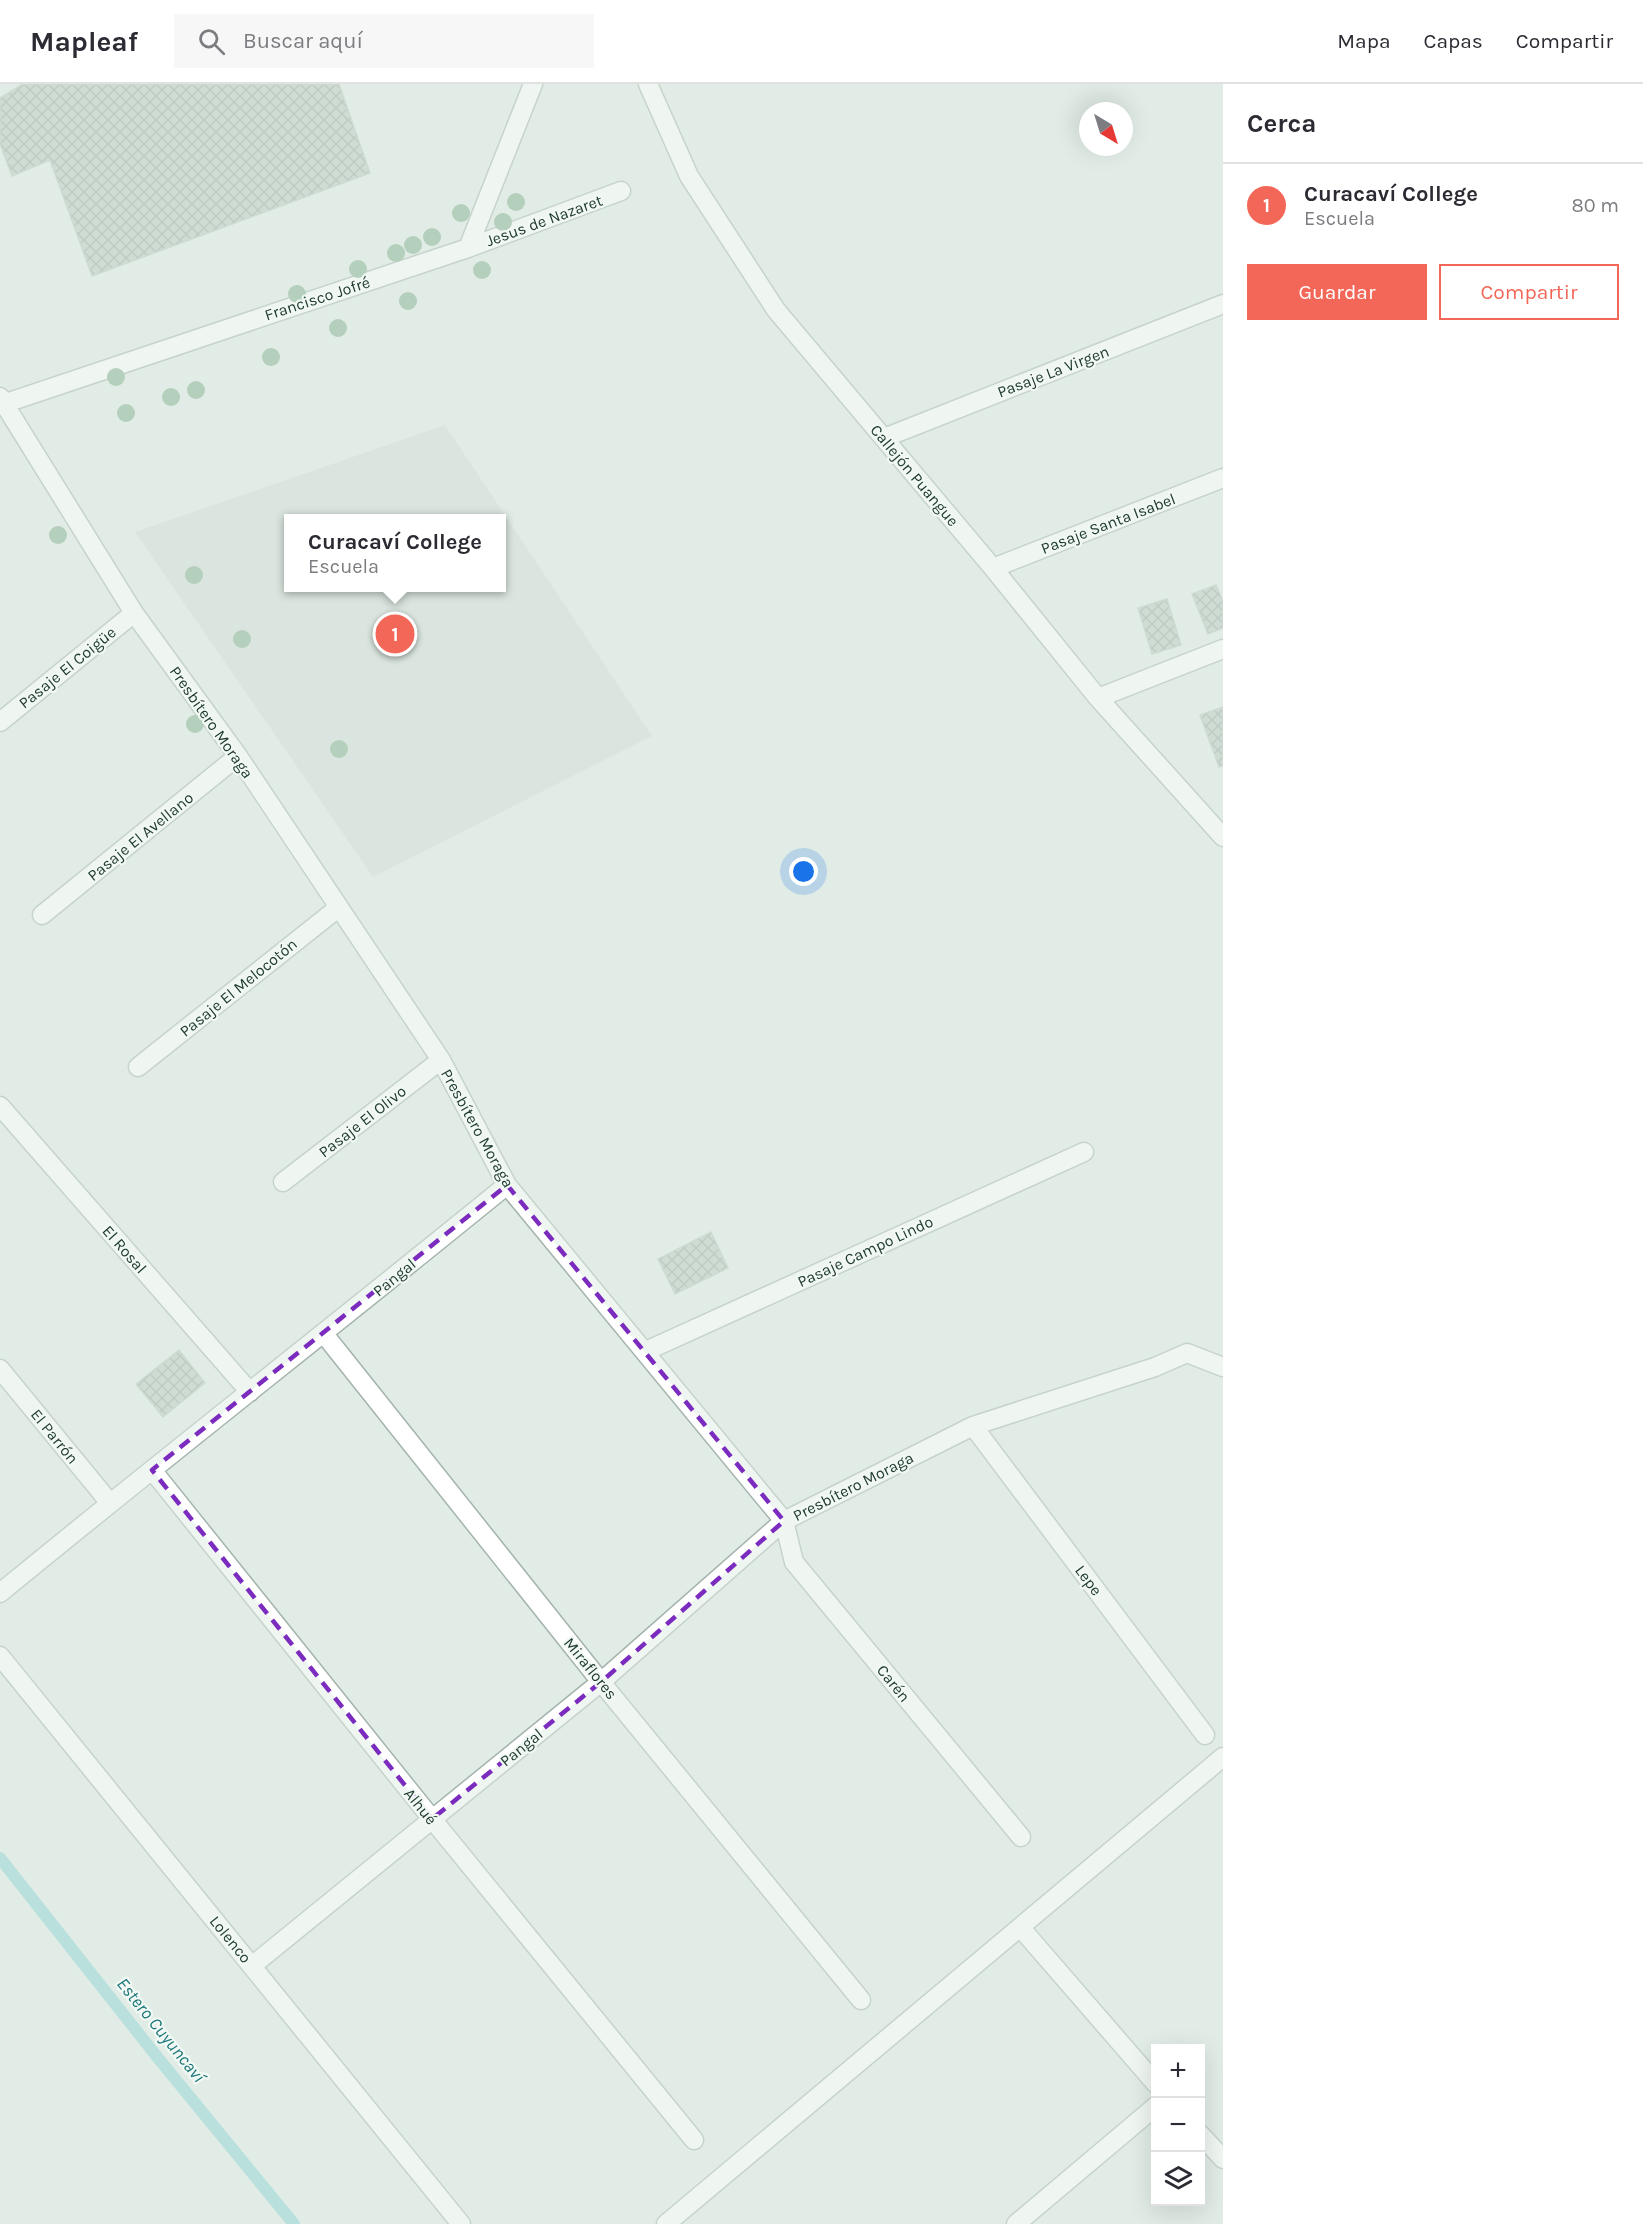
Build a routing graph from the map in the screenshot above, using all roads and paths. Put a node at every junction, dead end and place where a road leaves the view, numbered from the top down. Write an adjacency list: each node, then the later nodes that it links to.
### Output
1 (533, 84): 4 (street)
2 (648, 84): 7 (street, Callejón Puangue)
3 (621, 191): 4 (street, Jesus de Nazaret)
4 (468, 248): 6 (street, Francisco Jofré)
5 (1223, 304): 7 (street, Pasaje La Virgen)
6 (1, 402): 10 (street, Presbítero Moraga)
7 (884, 438): 9 (street, Callejón Puangue)
8 (1223, 478): 9 (street, Pasaje Santa Isabel)
9 (993, 568): 12 (street, Callejón Puangue)
10 (134, 613): 13 (street, Pasaje El Coigüe); 14 (street, Presbítero Moraga)
11 (1223, 649): 12 (street)
12 (1098, 698): 15 (street, Callejón Puangue)
13 (0, 722)
14 (238, 756): 16 (street, Presbítero Moraga); 17 (street, Pasaje El Avellano)
15 (1221, 832)
16 (338, 908): 18 (street, Presbítero Moraga); 19 (street, Pasaje El Melocotón)
17 (42, 915)
18 (441, 1060): 22 (street, Pasaje El Olivo); 23 (street, Presbítero Moraga)
19 (138, 1066)
20 (0, 1106): 28 (street, El Rosal)
21 (1083, 1152): 25 (street, Pasaje Campo Lindo)
22 (282, 1182)
23 (507, 1185): 24 (street, Pangal); 25 (street, Presbítero Moraga)
24 (324, 1334): 28 (street, Pangal); 35 (street, Miraflores)
25 (646, 1351): 32 (street, Presbítero Moraga)
26 (1223, 1367): 29 (street, Presbítero Moraga)
27 (0, 1369): 31 (street, El Parrón)
28 (250, 1392): 30 (street, Pangal)
29 (973, 1426): 32 (street, Presbítero Moraga); 36 (street, Lepe)
30 (152, 1470): 31 (street, Pangal); 38 (street, Alhué)
31 (110, 1503): 33 (street, Pangal)
32 (784, 1521): 35 (street, Pangal); 39 (street, Carén)
33 (0, 1593)
34 (0, 1656): 41 (street, Lolenco)
35 (601, 1682): 38 (street, Pangal); 42 (street, Miraflores)
36 (1205, 1735)
37 (1223, 1756): 40 (street)
38 (432, 1819): 41 (street, Pangal); 46 (street, Alhué)
39 (1021, 1837)
40 (1020, 1927): 43 (street); 49 (street)
41 (253, 1965): 48 (street, Lolenco)
42 (861, 2000)
43 (1151, 2079)
44 (1151, 2109): 50 (street)
45 (1205, 2139): 47 (street)
46 (694, 2140)
47 (1223, 2159)
48 (461, 2224)
49 (666, 2224)
50 (1017, 2224)

